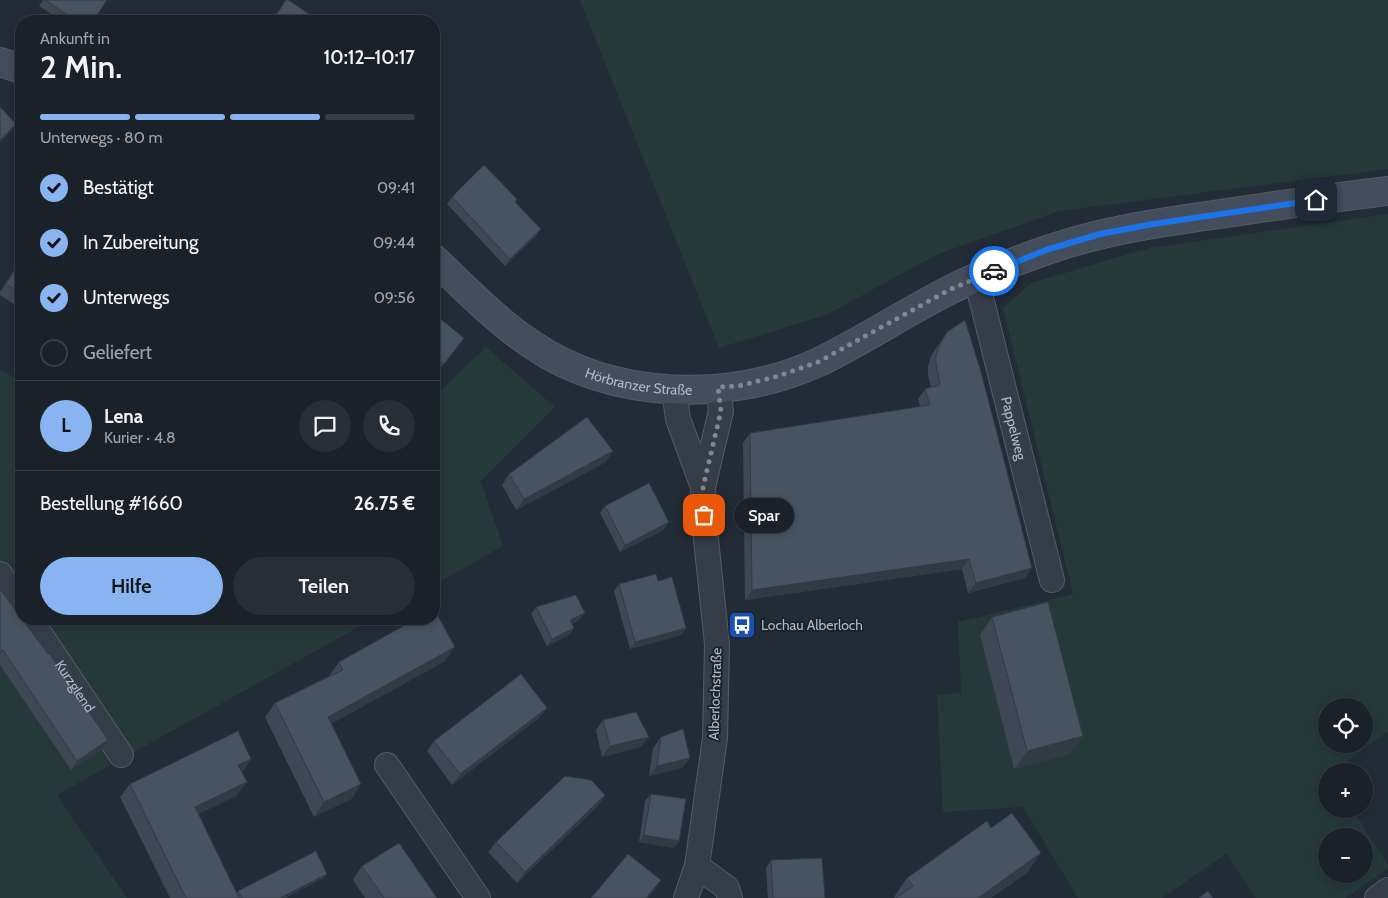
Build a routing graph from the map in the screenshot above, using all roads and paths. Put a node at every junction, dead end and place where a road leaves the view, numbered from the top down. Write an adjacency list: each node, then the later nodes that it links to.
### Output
1 (0, 62): 2 (street)
2 (15, 67)
3 (1388, 191): 5 (street, Hörbranzer Straße)
4 (440, 265): 7 (street, Hörbranzer Straße)
5 (976, 278): 6 (street, Hörbranzer Straße); 10 (street, Pappelweg)
6 (718, 387): 7 (street, Hörbranzer Straße); 8 (street, Alberlochstraße)
7 (674, 390): 8 (street, Alberlochstraße)
8 (703, 487): 15 (street, Alberlochstraße)
9 (0, 574): 11 (street)
10 (1052, 580)
11 (15, 597)
12 (34, 625): 13 (street, Kurzglend)
13 (120, 755)
14 (387, 766): 17 (street)
15 (697, 866): 18 (street, Alberlochstraße); 19 (street)
16 (1388, 890): 20 (street)
17 (478, 898)
18 (686, 898)
19 (730, 898)
20 (1377, 898)

